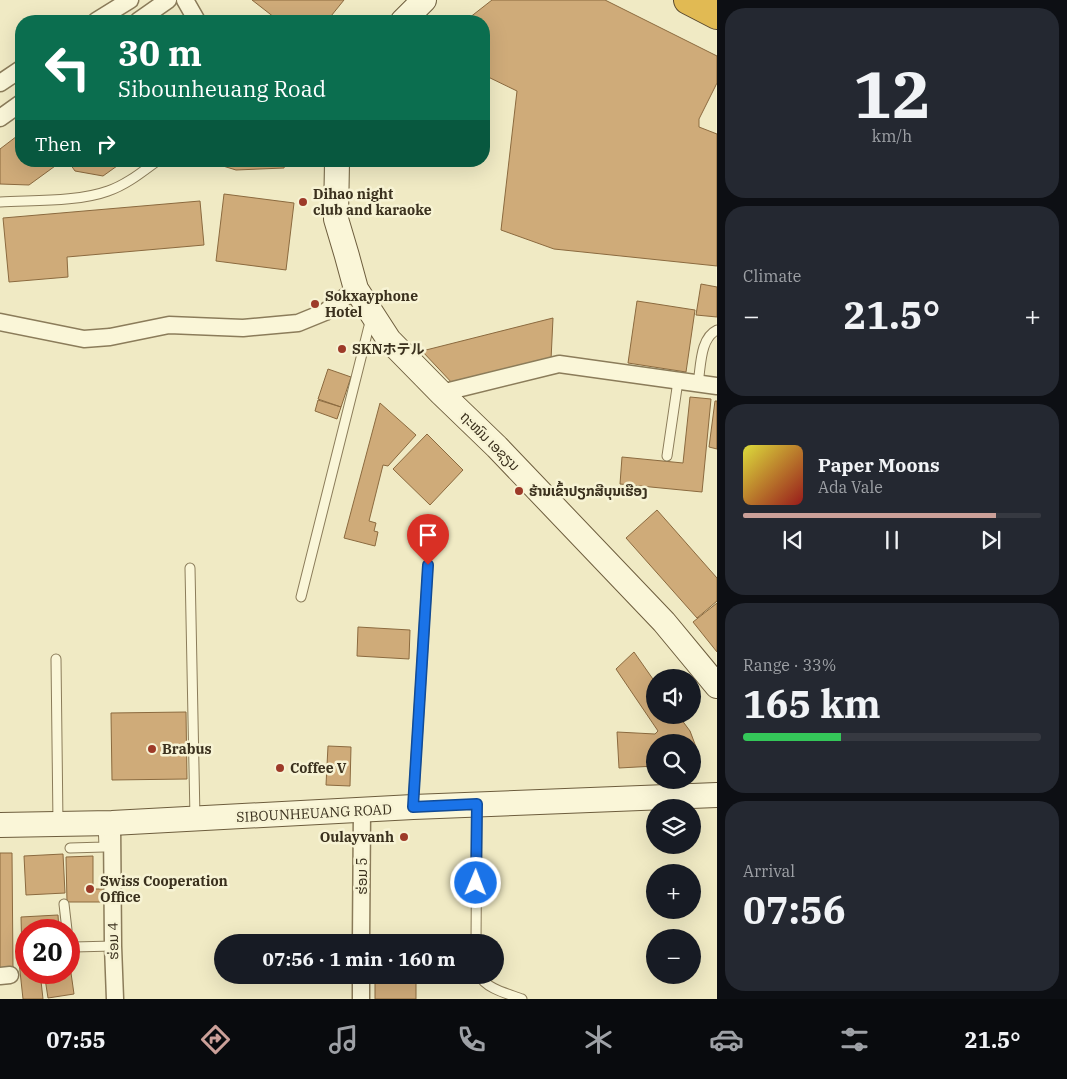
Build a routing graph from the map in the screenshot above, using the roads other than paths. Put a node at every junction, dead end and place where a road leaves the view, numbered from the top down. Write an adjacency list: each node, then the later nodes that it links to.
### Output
1 (130, 0): 6 (street)
2 (168, 0): 7 (street)
3 (185, 0): 8 (street)
4 (424, 0): 9 (street)
5 (688, 0): 10 (highway)
6 (106, 15)
7 (147, 15)
8 (194, 15)
9 (409, 15)
10 (717, 15)
11 (15, 73): 12 (street)
12 (0, 83)
13 (15, 107): 14 (street)
14 (0, 118)
15 (149, 167): 17 (lane)
16 (337, 167): 18 (street, ຖະໜົນ ເອຊຽນ)
17 (0, 202)
18 (356, 289): 19 (street, ຖະໜົນ ເອຊຽນ); 20 (street)
19 (372, 314): 25 (street, ຖະໜົນ ເອຊຽນ); 29 (lane)
20 (0, 322)
21 (717, 330): 23 (lane)
22 (678, 381): 23 (street); 25 (street); 26 (lane)
23 (698, 383): 24 (street)
24 (717, 386)
25 (441, 394): 31 (street, ຖະໜົນ ເອຊຽນ)
26 (667, 456)
27 (428, 565): 36 (lane)
28 (190, 568): 38 (lane)
29 (301, 597)
30 (56, 659): 39 (lane)
31 (714, 685)
32 (717, 786): 34 (street)
33 (717, 795): 34 (street, SIBOUNHEUANG ROAD)
34 (692, 796): 35 (street, SIBOUNHEUANG ROAD)
35 (477, 804): 36 (street, SIBOUNHEUANG ROAD); 46 (lane)
36 (413, 807): 37 (street, SIBOUNHEUANG ROAD)
37 (362, 810): 38 (street, SIBOUNHEUANG ROAD); 45 (street, ຮ່ອມ 5)
38 (195, 819): 40 (street, SIBOUNHEUANG ROAD)
39 (58, 823): 40 (street, SIBOUNHEUANG ROAD); 41 (street, SIBOUNHEUANG ROAD)
40 (107, 823): 42 (lane); 47 (street, ຮ່ອມ 4)
41 (0, 825)
42 (70, 848)
43 (64, 904): 44 (lane)
44 (66, 919)
45 (361, 934)
46 (476, 934)
47 (113, 946): 48 (lane); 51 (street, ຮ່ອມ 4)
48 (80, 947)
49 (361, 984): 52 (street)
50 (488, 984): 53 (lane)
51 (115, 999)
52 (361, 999)
53 (522, 999)

